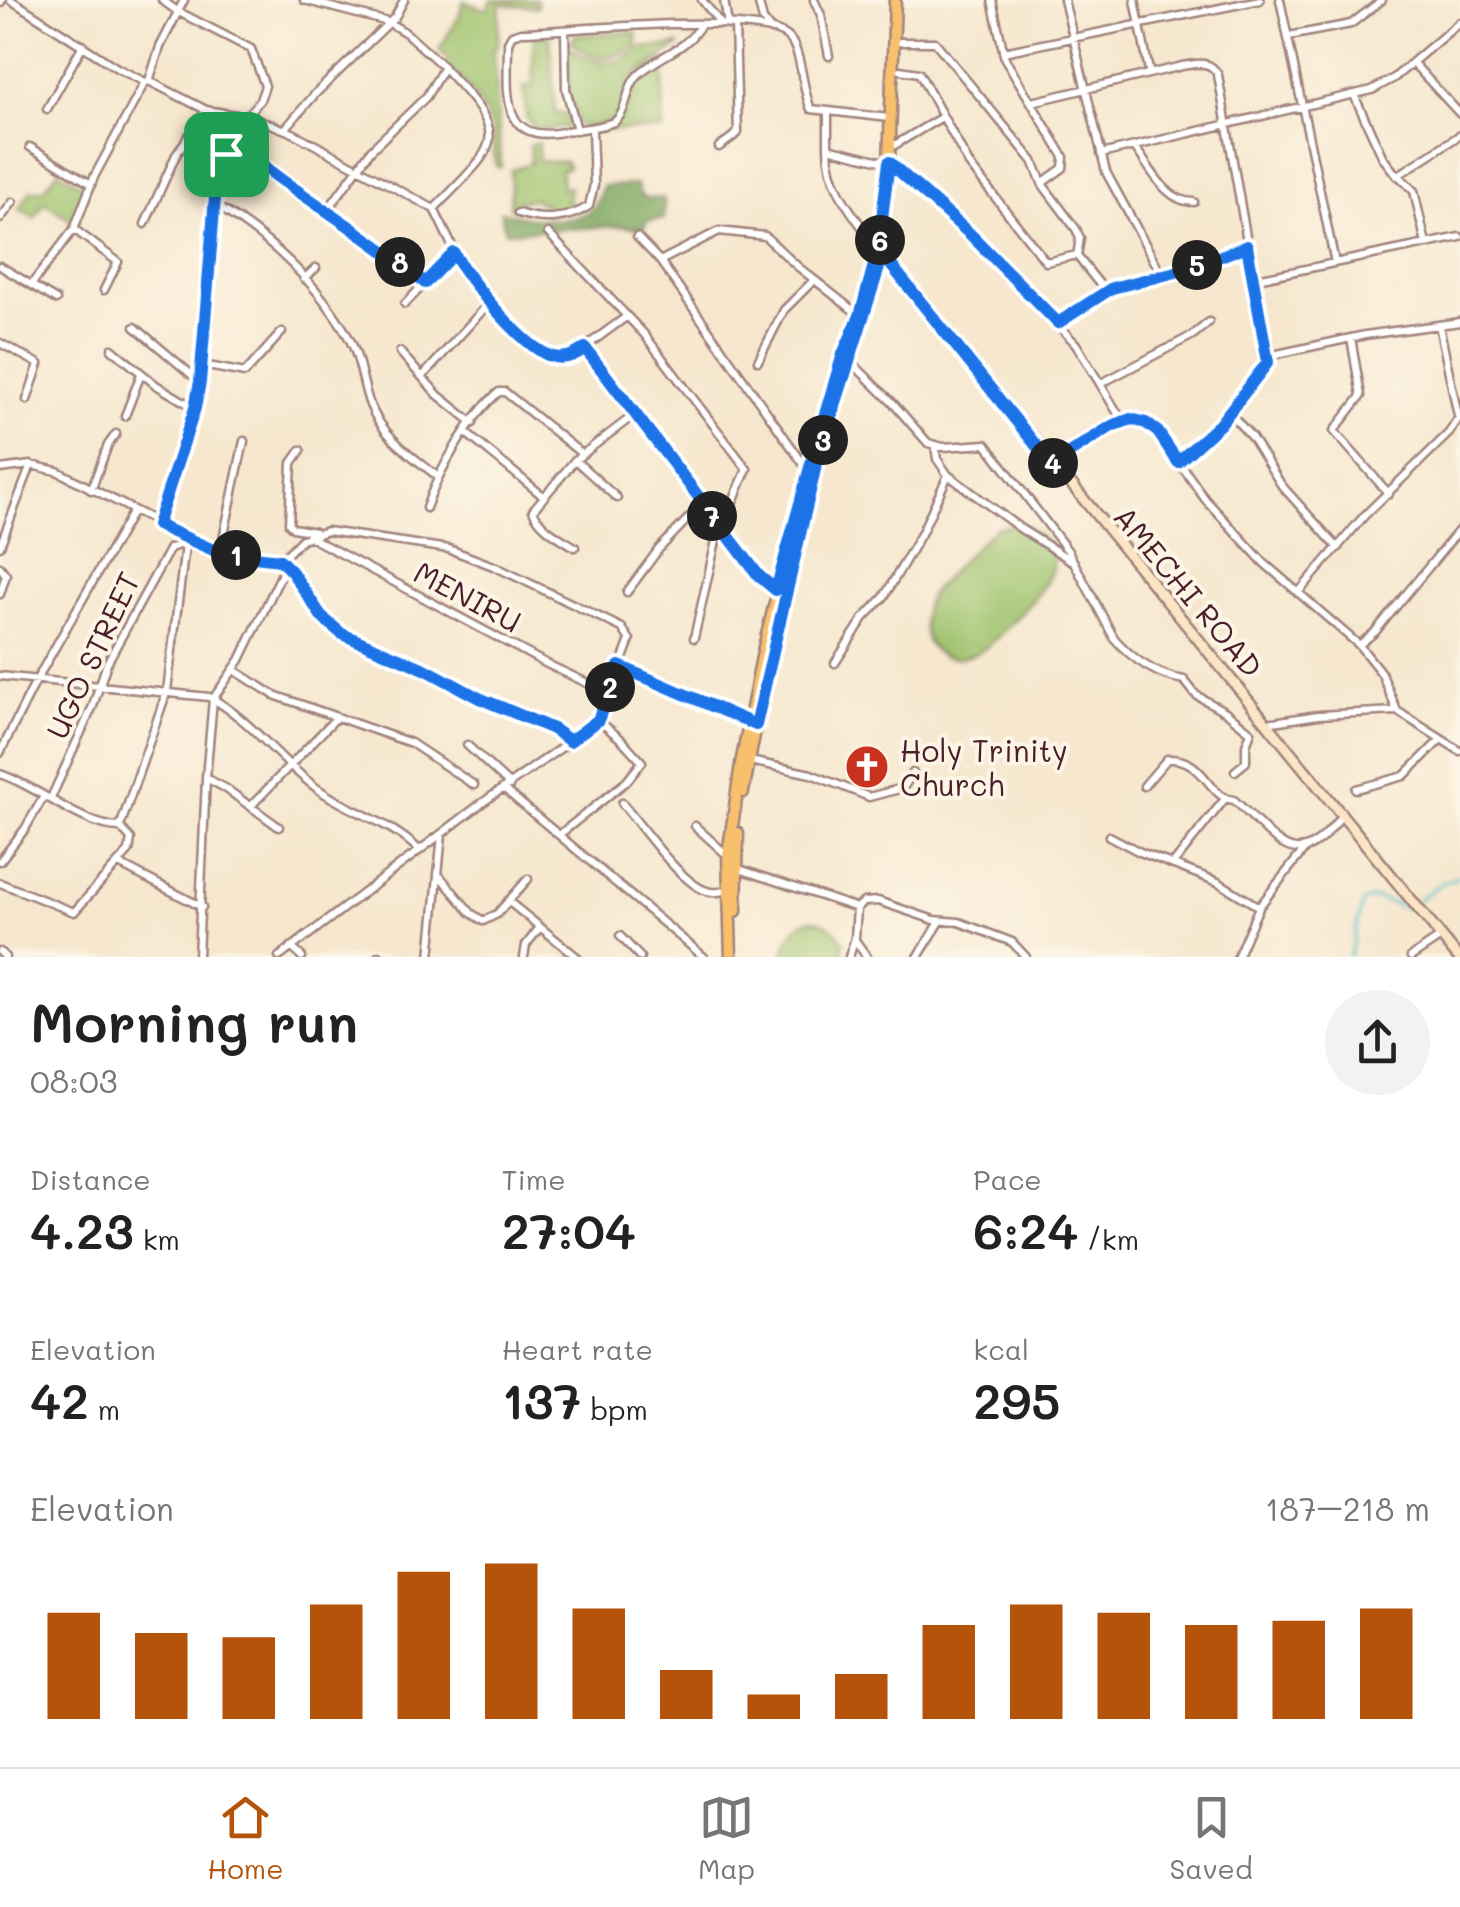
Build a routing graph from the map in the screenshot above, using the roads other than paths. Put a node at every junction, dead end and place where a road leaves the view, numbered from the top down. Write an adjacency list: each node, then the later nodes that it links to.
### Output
1 (12, 0): 32 (street)
2 (162, 0): 20 (street)
3 (184, 0): 20 (street)
4 (304, 0): 21 (street)
5 (357, 0): 21 (street)
6 (404, 0): 22 (street)
7 (702, 0): 26 (street)
8 (724, 0): 26 (street)
9 (758, 0): 28 (street)
10 (814, 0): 34 (street)
11 (898, 0): 31 (main road); 50 (main road)
12 (992, 0): 33 (street)
13 (1064, 0): 30 (street)
14 (1135, 0): 25 (street)
15 (1207, 0): 19 (street)
16 (1260, 0): 19 (street)
17 (1280, 0): 29 (street)
18 (1382, 0): 29 (street)
19 (1209, 10): 25 (street)
20 (177, 11): 39 (street); 49 (street)
21 (351, 13): 22 (street)
22 (388, 22): 36 (street); 52 (street)
23 (1460, 22): 35 (street)
24 (701, 24): 26 (street); 27 (street); 54 (street)
25 (1140, 24): 30 (street); 38 (street)
26 (728, 25): 28 (street); 60 (street)
27 (565, 30): 53 (street); 53 (street)
28 (770, 30): 46 (street)
29 (1289, 36): 43 (street)
30 (1072, 38): 33 (street); 40 (street)
31 (898, 42): 37 (main road); 66 (street)
32 (83, 45): 39 (street); 44 (street)
33 (1003, 52): 42 (street)
34 (829, 56)
35 (1414, 63): 41 (street); 47 (street)
36 (444, 68): 64 (street); 71 (street)
37 (900, 70): 48 (street); 56 (main road)
38 (1149, 71): 40 (street); 51 (street)
39 (147, 82): 45 (street); 67 (street)
40 (1085, 88): 42 (street); 62 (street)
41 (1354, 95): 43 (street); 65 (street)
42 (1032, 102): 66 (street)
43 (1302, 106): 51 (street); 86 (street)
44 (47, 109)
45 (206, 110): 49 (street); 75 (street)
46 (828, 112): 50 (street); 61 (street)
47 (1460, 114)
48 (942, 117): 56 (street); 84 (street)
49 (245, 118): 52 (street); 59 (street)
50 (888, 118): 63 (main road)
51 (1227, 126): 57 (street); 81 (street)
52 (285, 129): 64 (street)
53 (577, 130): 54 (street)
54 (592, 130): 73 (street)
55 (1460, 134): 65 (street)
56 (892, 146): 63 (main road)
57 (1134, 146): 62 (street); 69 (street)
58 (30, 147): 67 (street)
59 (230, 147): 70 (street); 72 (street)
60 (719, 147)
61 (828, 148): 63 (street); 82 (street)
62 (1101, 154): 89 (street)
63 (890, 164): 82 (main road); 104 (street)
64 (360, 168): 71 (street); 72 (street)
65 (1399, 176): 80 (street)
66 (1042, 183): 84 (street)
67 (91, 184): 76 (street)
68 (12, 202): 74 (street)
69 (1194, 202)
70 (215, 205): 90 (street); 116 (street)
71 (434, 208): 83 (street)
72 (327, 211): 93 (street)
73 (518, 213)
74 (0, 218)
75 (145, 224)
76 (74, 229): 94 (street); 95 (street)
77 (548, 233): 101 (street)
78 (637, 237): 85 (street)
79 (1460, 237): 80 (street)
80 (1426, 244): 86 (street)
81 (1247, 246): 89 (street); 92 (street)
82 (881, 252): 100 (main road); 113 (main road); 137 (main road, AMECHI ROAD)
83 (454, 253): 93 (street); 98 (street)
84 (1077, 255): 96 (street)
85 (660, 261): 91 (street); 140 (street)
86 (1335, 263): 92 (street)
87 (0, 266): 94 (street)
88 (316, 268): 90 (street)
89 (1162, 275): 96 (street)
90 (304, 278): 142 (street)
91 (814, 280): 100 (street); 115 (street)
92 (1252, 280): 114 (street)
93 (425, 283): 99 (street)
94 (30, 285): 97 (street)
95 (104, 290)
96 (1105, 291): 104 (street)
97 (56, 300)
98 (491, 301): 110 (street); 118 (street)
99 (405, 304)
100 (860, 316): 113 (main road)
101 (626, 317): 110 (street); 151 (street)
102 (1210, 322): 120 (street)
103 (1460, 322): 105 (street)
104 (1058, 323): 120 (street)
105 (1439, 325): 108 (street); 126 (street)
106 (135, 327): 119 (street)
107 (282, 332): 116 (street)
108 (1351, 338): 114 (street); 144 (street)
109 (0, 343): 121 (street)
110 (585, 348): 124 (street)
111 (112, 349): 117 (street)
112 (400, 352): 118 (street)
113 (846, 356): 132 (street); 140 (main road); 166 (main road)
114 (1268, 356): 123 (street)
115 (758, 362)
116 (202, 365): 119 (street)
117 (140, 374): 122 (street); 125 (street)
118 (423, 376): 128 (street)
119 (200, 382): 122 (street)
120 (1100, 384): 127 (street)
121 (27, 400)
122 (195, 408): 150 (street)
123 (1230, 413): 136 (street); 158 (street)
124 (634, 415): 134 (street); 147 (street)
125 (124, 416)
126 (1459, 416): 144 (street)
127 (1123, 422): 136 (street); 137 (street)
128 (473, 423): 130 (street); 134 (street)
129 (116, 434): 143 (street)
130 (466, 434): 142 (street); 145 (street)
131 (244, 441): 159 (street)
132 (935, 446): 141 (street); 161 (street)
133 (301, 450): 153 (street)
134 (582, 454): 135 (street)
135 (575, 460): 145 (street); 146 (street)
136 (1178, 462): 164 (street)
137 (1051, 464): 182 (main road, AMECHI ROAD)
138 (31, 465): 139 (street); 143 (street); 156 (street)
139 (0, 469)
140 (808, 470): 166 (main road)
141 (948, 475): 161 (street); 169 (street)
142 (438, 477): 148 (street)
143 (91, 490): 149 (street)
144 (1389, 494): 158 (street)
145 (543, 496): 157 (street)
146 (617, 498)
147 (702, 504): 151 (street); 163 (street)
148 (426, 508)
149 (133, 512): 150 (street); 173 (street)
150 (157, 525): 155 (street)
151 (722, 529): 166 (street); 167 (street)
152 (1460, 529): 168 (street)
153 (316, 532): 154 (street); 170 (street)
154 (308, 536): 160 (street); 176 (street, MENIRU)
155 (185, 540): 159 (street); 174 (street, UGO STREET); 175 (street)
156 (0, 546)
157 (575, 547)
158 (1338, 548): 164 (street)
159 (220, 553): 160 (street)
160 (283, 562): 171 (street); 185 (street)
161 (1074, 562): 191 (street)
162 (0, 567): 165 (street)
163 (628, 592)
164 (1298, 593): 168 (street)
165 (0, 594)
166 (779, 594): 181 (main road)
167 (694, 638)
168 (1360, 645): 178 (street)
169 (835, 663)
170 (619, 666): 176 (street); 181 (street)
171 (234, 670): 177 (street); 179 (street)
172 (0, 676): 173 (street)
173 (37, 679): 174 (street); 183 (street)
174 (99, 684): 175 (street); 199 (street, UGO STREET)
175 (168, 691): 177 (street); 205 (street)
176 (608, 693): 180 (street)
177 (216, 700): 190 (street); 194 (street)
178 (1397, 711): 182 (street); 184 (street)
179 (336, 718): 190 (street); 195 (street)
180 (598, 720): 185 (street); 208 (street)
181 (752, 724): 189 (main road); 212 (main road)
182 (1266, 724): 203 (main road, AMECHI ROAD)
183 (4, 736): 188 (street)
184 (1441, 739): 187 (street); 198 (street)
185 (570, 741): 197 (street)
186 (467, 745): 197 (street)
187 (1460, 751)
188 (0, 753)
189 (749, 760): 192 (street); 216 (main road)
190 (292, 766): 202 (street); 210 (street)
191 (1235, 771)
192 (913, 772)
193 (0, 774): 199 (street)
194 (206, 778): 202 (street); 222 (street)
195 (474, 785)
196 (1144, 786): 200 (street)
197 (507, 787): 207 (street); 208 (street)
198 (1356, 789)
199 (48, 796): 205 (street); 213 (street, UGO STREET)
200 (1224, 800): 211 (street); 215 (street)
201 (622, 803): 220 (street)
202 (250, 806): 206 (street)
203 (1341, 816): 211 (street); 228 (main road, AMECHI ROAD)
204 (694, 826): 212 (street)
205 (120, 827): 214 (street)
206 (279, 827)
207 (442, 833): 210 (street); 217 (street)
208 (560, 834): 239 (street)
209 (1109, 836): 215 (street)
210 (419, 850): 230 (street)
211 (1304, 850): 224 (street)
212 (728, 856): 220 (main road)
213 (0, 861)
214 (119, 864): 219 (street); 222 (street)
215 (1173, 864): 224 (street)
216 (734, 867): 223 (street); 240 (main road)
217 (438, 874): 221 (street); 235 (street)
218 (528, 879): 221 (street)
219 (0, 883)
220 (728, 890): 240 (main road)
221 (508, 902): 226 (street)
222 (202, 906): 232 (street)
223 (857, 908): 225 (street); 229 (street)
224 (1259, 908): 231 (street)
225 (940, 922): 243 (street); 244 (street)
226 (540, 927): 236 (street); 237 (street)
227 (620, 936): 238 (street)
228 (1441, 937): 245 (street); 246 (main road, AMECHI ROAD)
229 (854, 938): 241 (street); 242 (street)
230 (291, 947): 233 (street); 234 (street)
231 (1238, 954)
232 (198, 957)
233 (278, 957)
234 (302, 957)
235 (430, 957)
236 (524, 957)
237 (577, 957)
238 (640, 957)
239 (703, 957)
240 (734, 957)
241 (849, 957)
242 (867, 957)
243 (918, 957)
244 (1026, 957)
245 (1411, 957)
246 (1458, 957)

